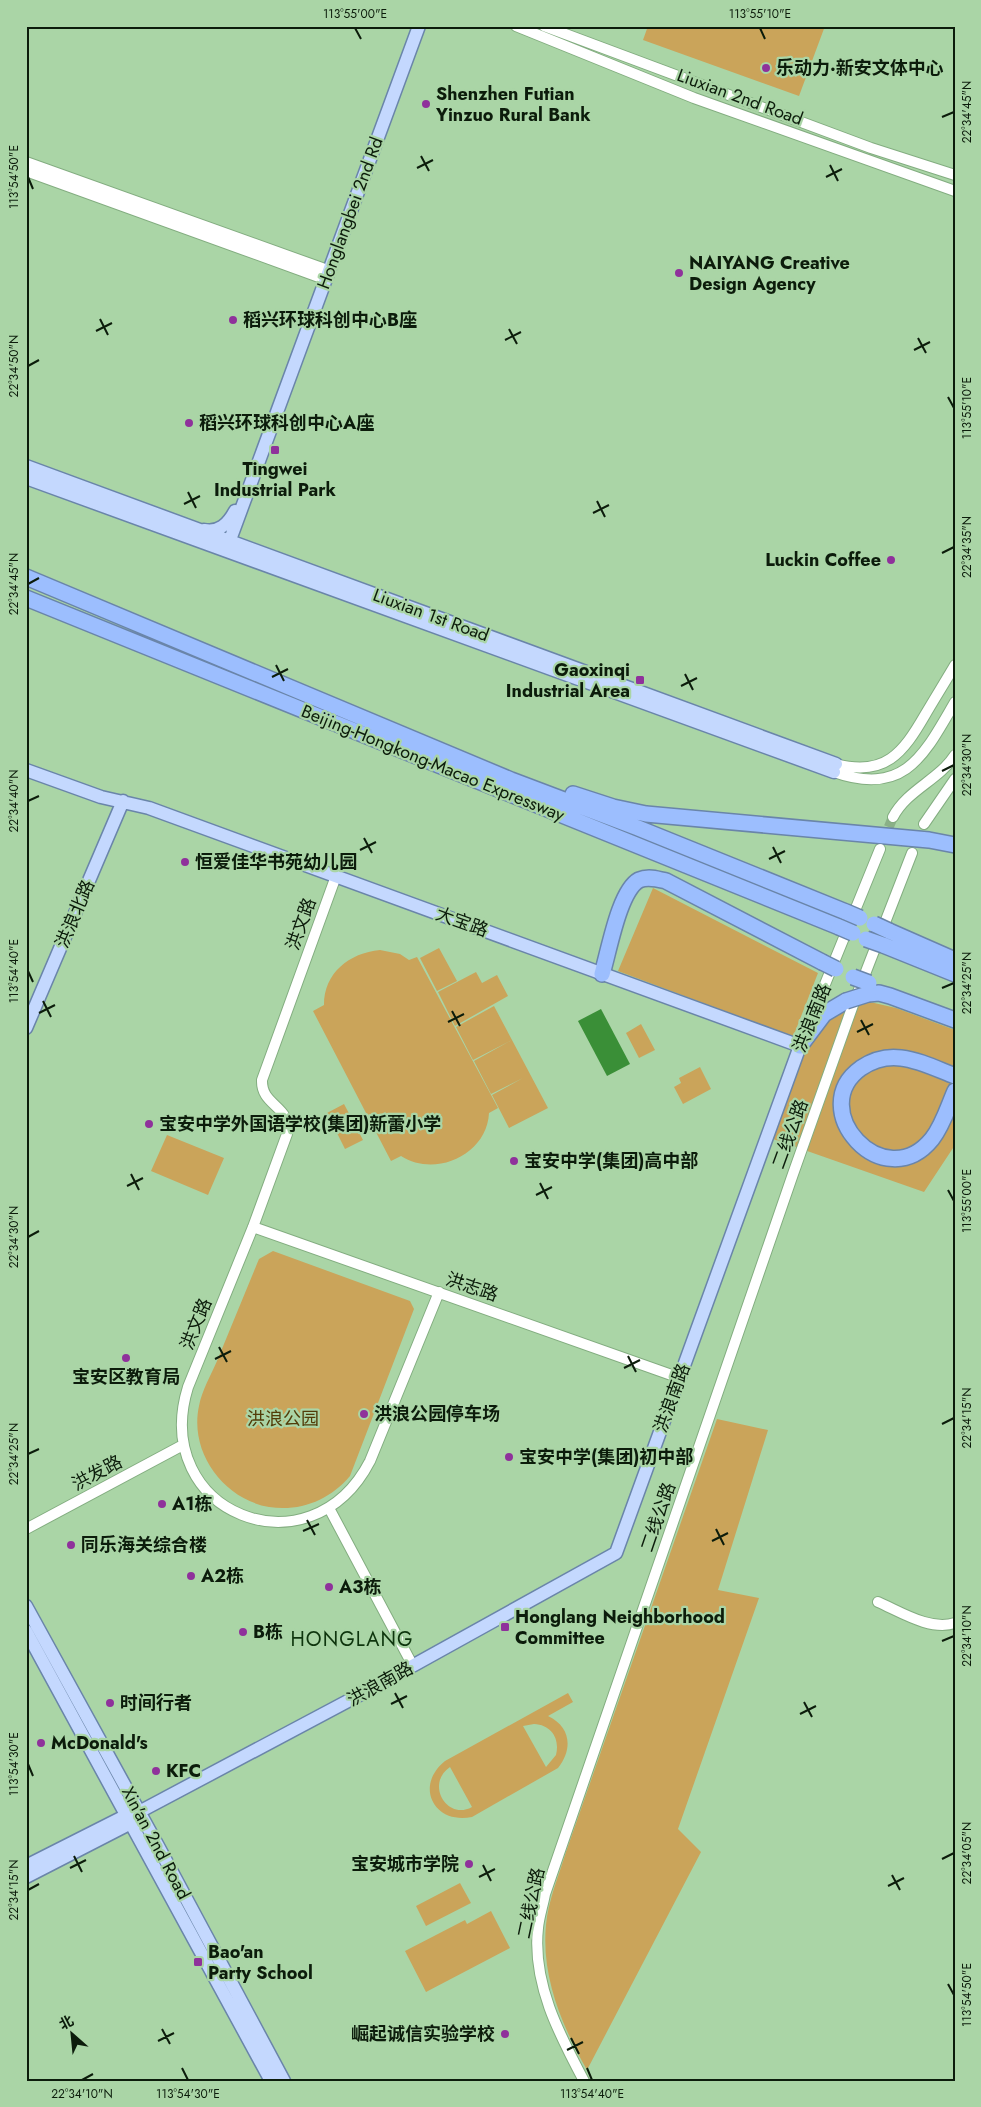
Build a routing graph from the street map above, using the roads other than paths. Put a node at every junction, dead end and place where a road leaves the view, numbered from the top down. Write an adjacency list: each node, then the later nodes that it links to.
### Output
1 (410, 26): 9 (main road, Honglangbei 2nd Rd)
2 (419, 26): 9 (main road, Honglangbei 2nd Rd)
3 (516, 26): 8 (street, Liuxian 2nd Road)
4 (544, 26): 7 (street, Liuxian 2nd Road)
5 (26, 162): 9 (street)
6 (26, 171): 9 (street)
7 (955, 175)
8 (955, 192)
9 (323, 273): 12 (main road, Honglangbei 2nd Rd); 14 (main road, Honglangbei 2nd Rd)
10 (26, 466): 13 (main road, Liuxian 1st Road)
11 (26, 478): 14 (main road, Liuxian 1st Road)
12 (235, 511): 13 (main road); 14 (main road, Honglangbei 2nd Rd)
13 (197, 529): 14 (main road, Liuxian 1st Road)
14 (226, 543): 22 (main road, Liuxian 1st Road)
15 (26, 577): 20 (highway, Beijing-Hongkong-Macao Expressway)
16 (26, 598): 32 (highway, Beijing-Hongkong-Macao Expressway, bridge)
17 (955, 665): 22 (street)
18 (954, 706): 22 (street)
19 (955, 755): 26 (street)
20 (458, 757): 28 (highway, Beijing-Hongkong-Macao Expressway); 32 (highway, Beijing-Hongkong-Macao Expressway, bridge)
21 (26, 762): 25 (main road)
22 (835, 768)
23 (26, 770): 25 (main road)
24 (955, 779): 27 (street)
25 (123, 801): 31 (main road, 大宝路); 39 (main road, 洪浪北路)
26 (893, 817)
27 (924, 824)
28 (955, 845)
29 (880, 849): 40 (street, 洪浪南路)
30 (912, 853): 59 (street, 二线公路)
31 (336, 876): 34 (main road, 大宝路); 43 (street, 洪文路)
32 (886, 938): 33 (highway); 35 (highway)
33 (955, 960)
34 (602, 974): 36 (highway, bridge); 40 (main road, 大宝路)
35 (955, 974)
36 (868, 988): 37 (highway); 38 (highway); 40 (highway, bridge)
37 (955, 1014)
38 (955, 1020)
39 (26, 1028)
40 (800, 1046): 45 (main road, 洪浪南路)
41 (955, 1076): 42 (highway)
42 (955, 1091)
43 (254, 1227): 44 (street, 洪志路); 46 (street, 洪文路)
44 (439, 1292): 45 (street, 洪志路); 47 (street, 洪文路)
45 (680, 1378): 53 (main road, 洪浪南路)
46 (183, 1445): 47 (street, 洪文路); 48 (street, 洪发路)
47 (329, 1508): 53 (street)
48 (26, 1529)
49 (878, 1602): 51 (street)
50 (26, 1606): 54 (main road, Xin'an 2nd Road)
51 (955, 1623)
52 (26, 1631): 54 (main road, Xin'an 2nd Road)
53 (413, 1666): 54 (main road, 洪浪南路)
54 (133, 1817): 55 (main road); 56 (main road); 57 (main road, Xin'an 2nd Road); 58 (main road, Xin'an 2nd Road)
55 (26, 1866)
56 (26, 1877)
57 (271, 2081)
58 (284, 2081)
59 (584, 2081)

